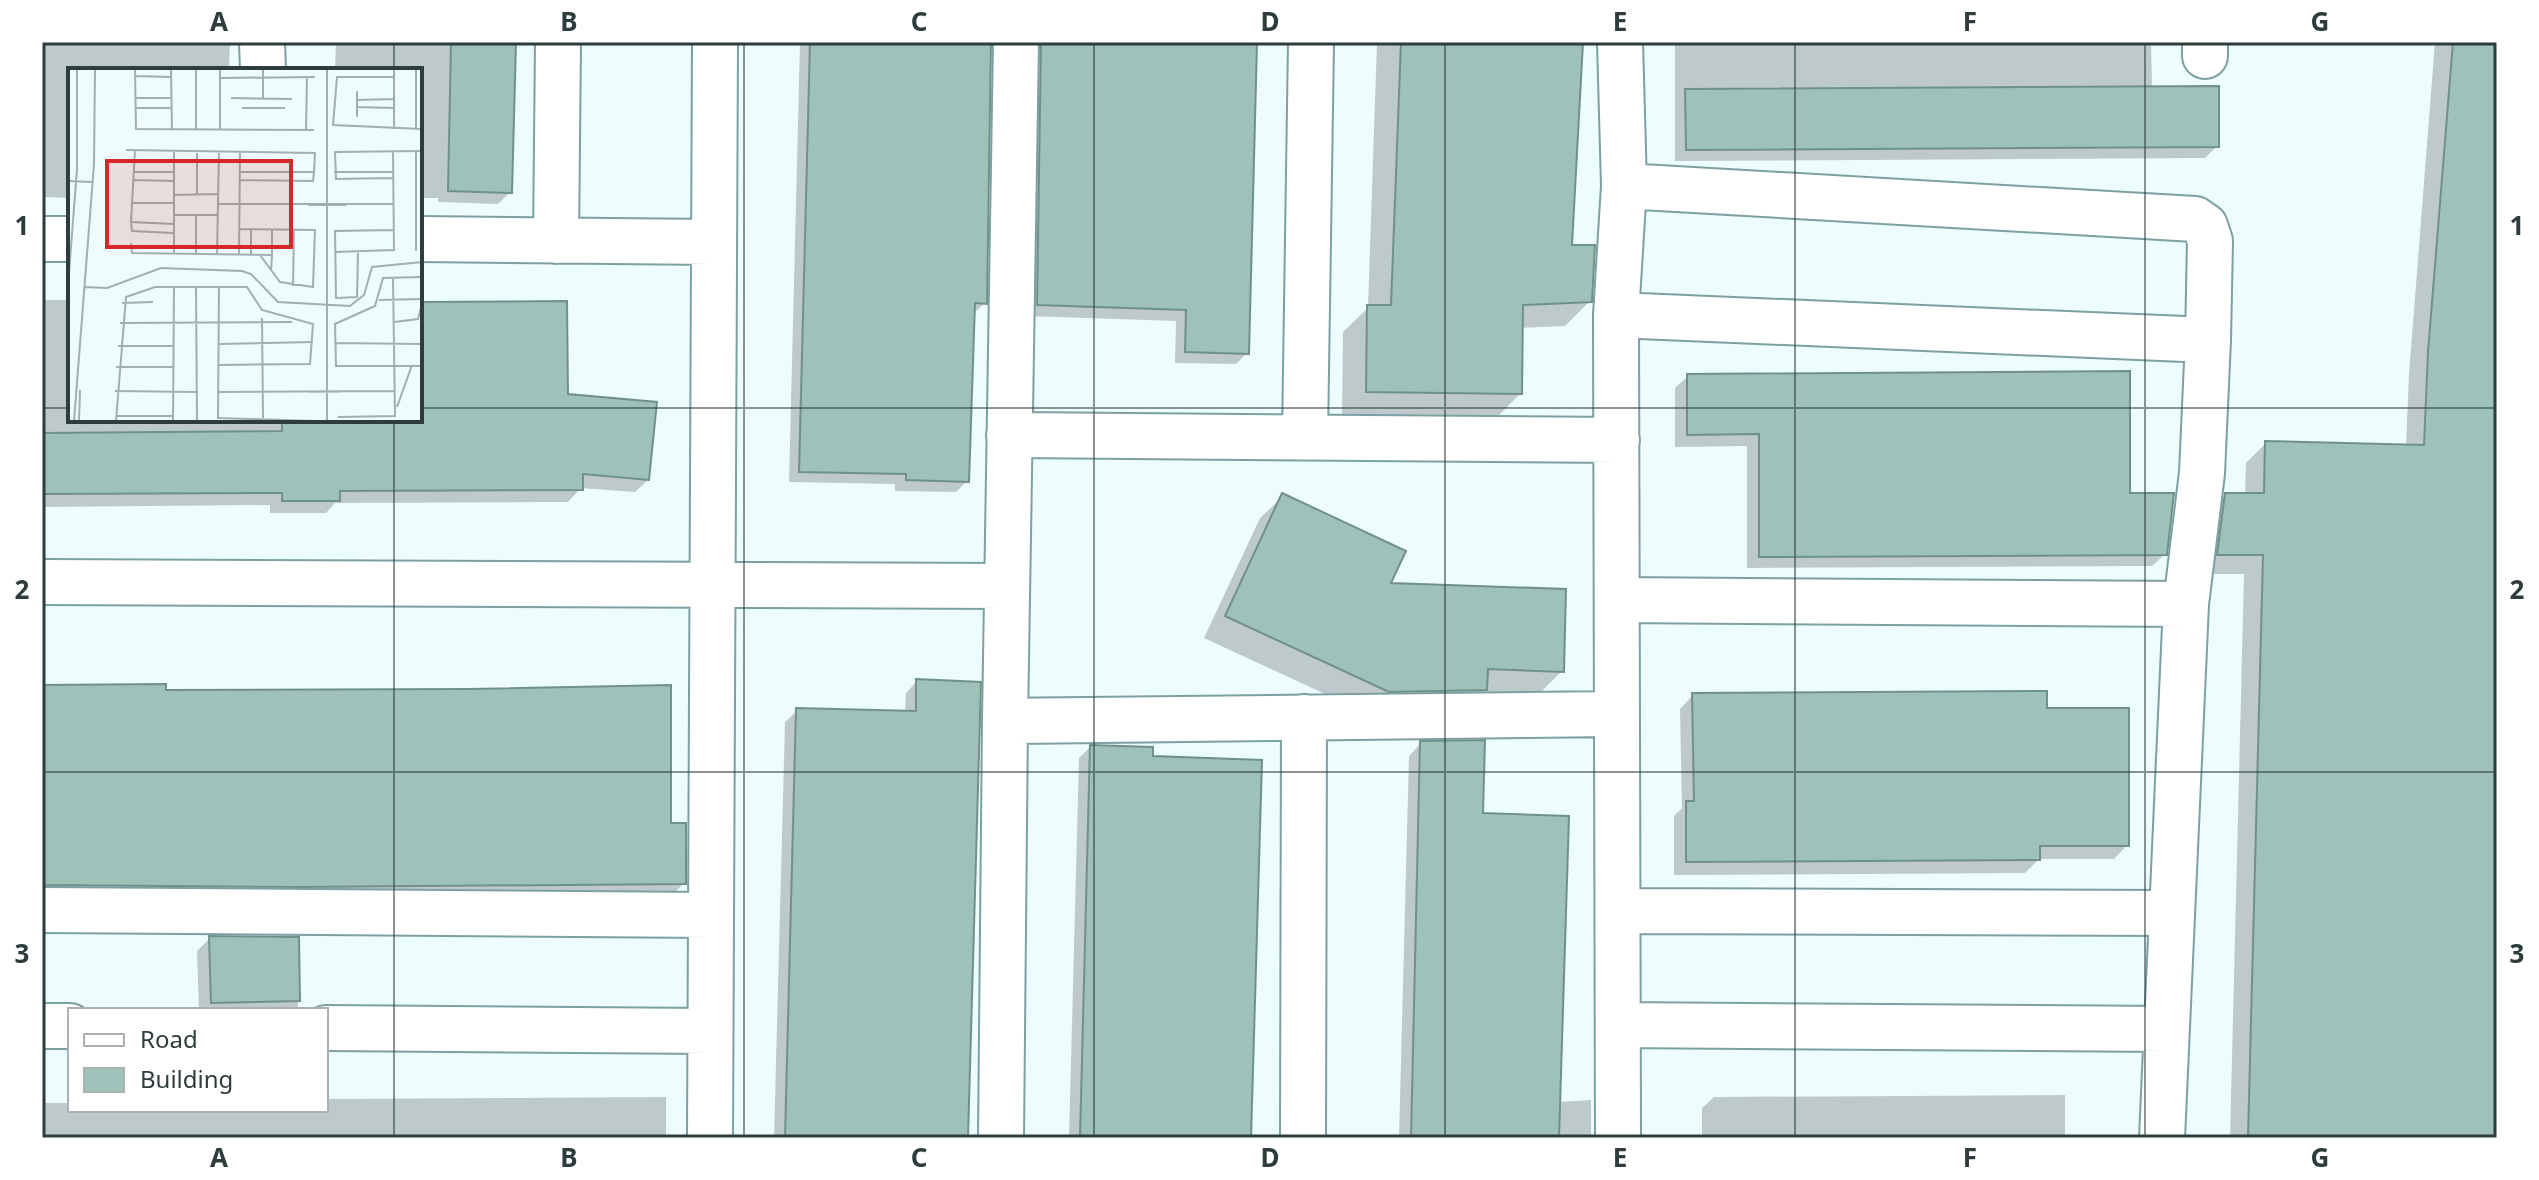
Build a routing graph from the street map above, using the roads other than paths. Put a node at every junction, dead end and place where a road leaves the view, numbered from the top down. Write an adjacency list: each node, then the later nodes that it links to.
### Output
1 (262, 42): 7 (street)
2 (558, 42): 12 (street)
3 (715, 42): 13 (street)
4 (1016, 42): 16 (street)
5 (1311, 42): 17 (street)
6 (1620, 42): 8 (street)
7 (263, 68)
8 (1624, 186): 14 (street); 15 (street)
9 (42, 239): 10 (street)
10 (68, 239)
11 (422, 239): 12 (street)
12 (556, 241): 13 (street)
13 (714, 242): 20 (street)
14 (1616, 315): 15 (street); 18 (street)
15 (2208, 340): 23 (street)
16 (1009, 435): 17 (street); 21 (street)
17 (1305, 437): 18 (street)
18 (1617, 440): 22 (street)
19 (42, 582): 20 (street)
20 (711, 586): 21 (street); 30 (street)
21 (1007, 586): 26 (street)
22 (1617, 600): 23 (street); 24 (street)
23 (2186, 604): 29 (street)
24 (1617, 714): 25 (street); 28 (street)
25 (1304, 717): 26 (street); 39 (street)
26 (1005, 721): 38 (street)
27 (42, 910): 30 (street)
28 (1618, 911): 29 (street); 31 (street)
29 (2172, 913): 35 (street)
30 (710, 915): 36 (street)
31 (1618, 1025): 35 (street); 40 (street)
32 (42, 1026): 33 (street)
33 (68, 1026)
34 (328, 1028): 36 (street)
35 (2167, 1029): 41 (street)
36 (710, 1031): 37 (street)
37 (710, 1138)
38 (1001, 1138)
39 (1303, 1138)
40 (1618, 1138)
41 (2162, 1138)

